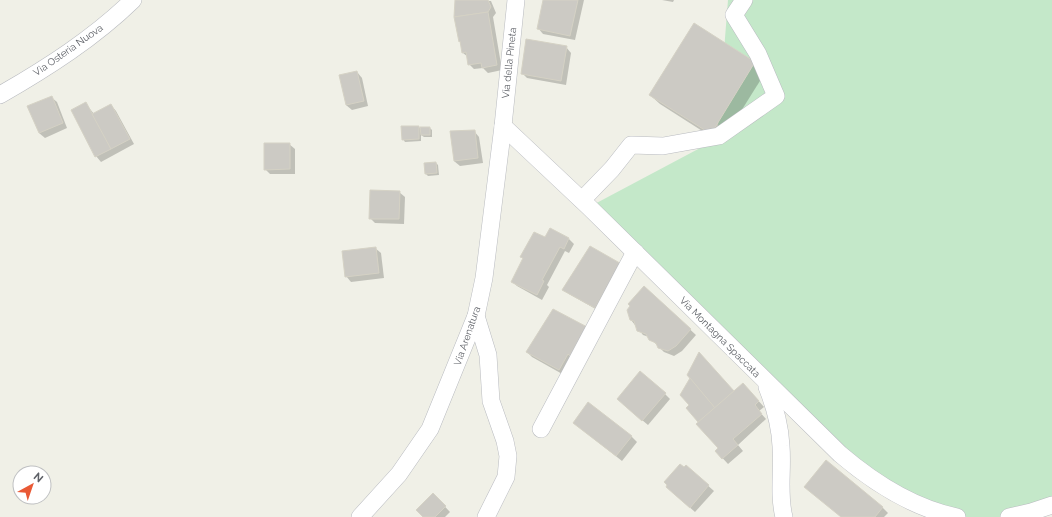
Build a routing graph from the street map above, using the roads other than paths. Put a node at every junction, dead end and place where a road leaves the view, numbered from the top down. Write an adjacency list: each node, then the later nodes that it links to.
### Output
1 (133, 0): 4 (street, Via Osteria Nuova)
2 (516, 0): 5 (street, Via della Pineta)
3 (744, 0): 6 (street)
4 (0, 95)
5 (503, 126): 6 (street, Via Montagna Spaccata); 8 (street, Via Arenatura)
6 (582, 200): 7 (street, Via Montagna Spaccata)
7 (635, 252): 9 (street, Via Montagna Spaccata); 10 (street)
8 (476, 316): 12 (street, Via Arenatura); 13 (street)
9 (763, 380): 14 (street); 15 (street, Via Montagna Spaccata)
10 (541, 430)
11 (1052, 504): 16 (street)
12 (360, 517)
13 (486, 517)
14 (784, 517)
15 (957, 517)
16 (1009, 517)

